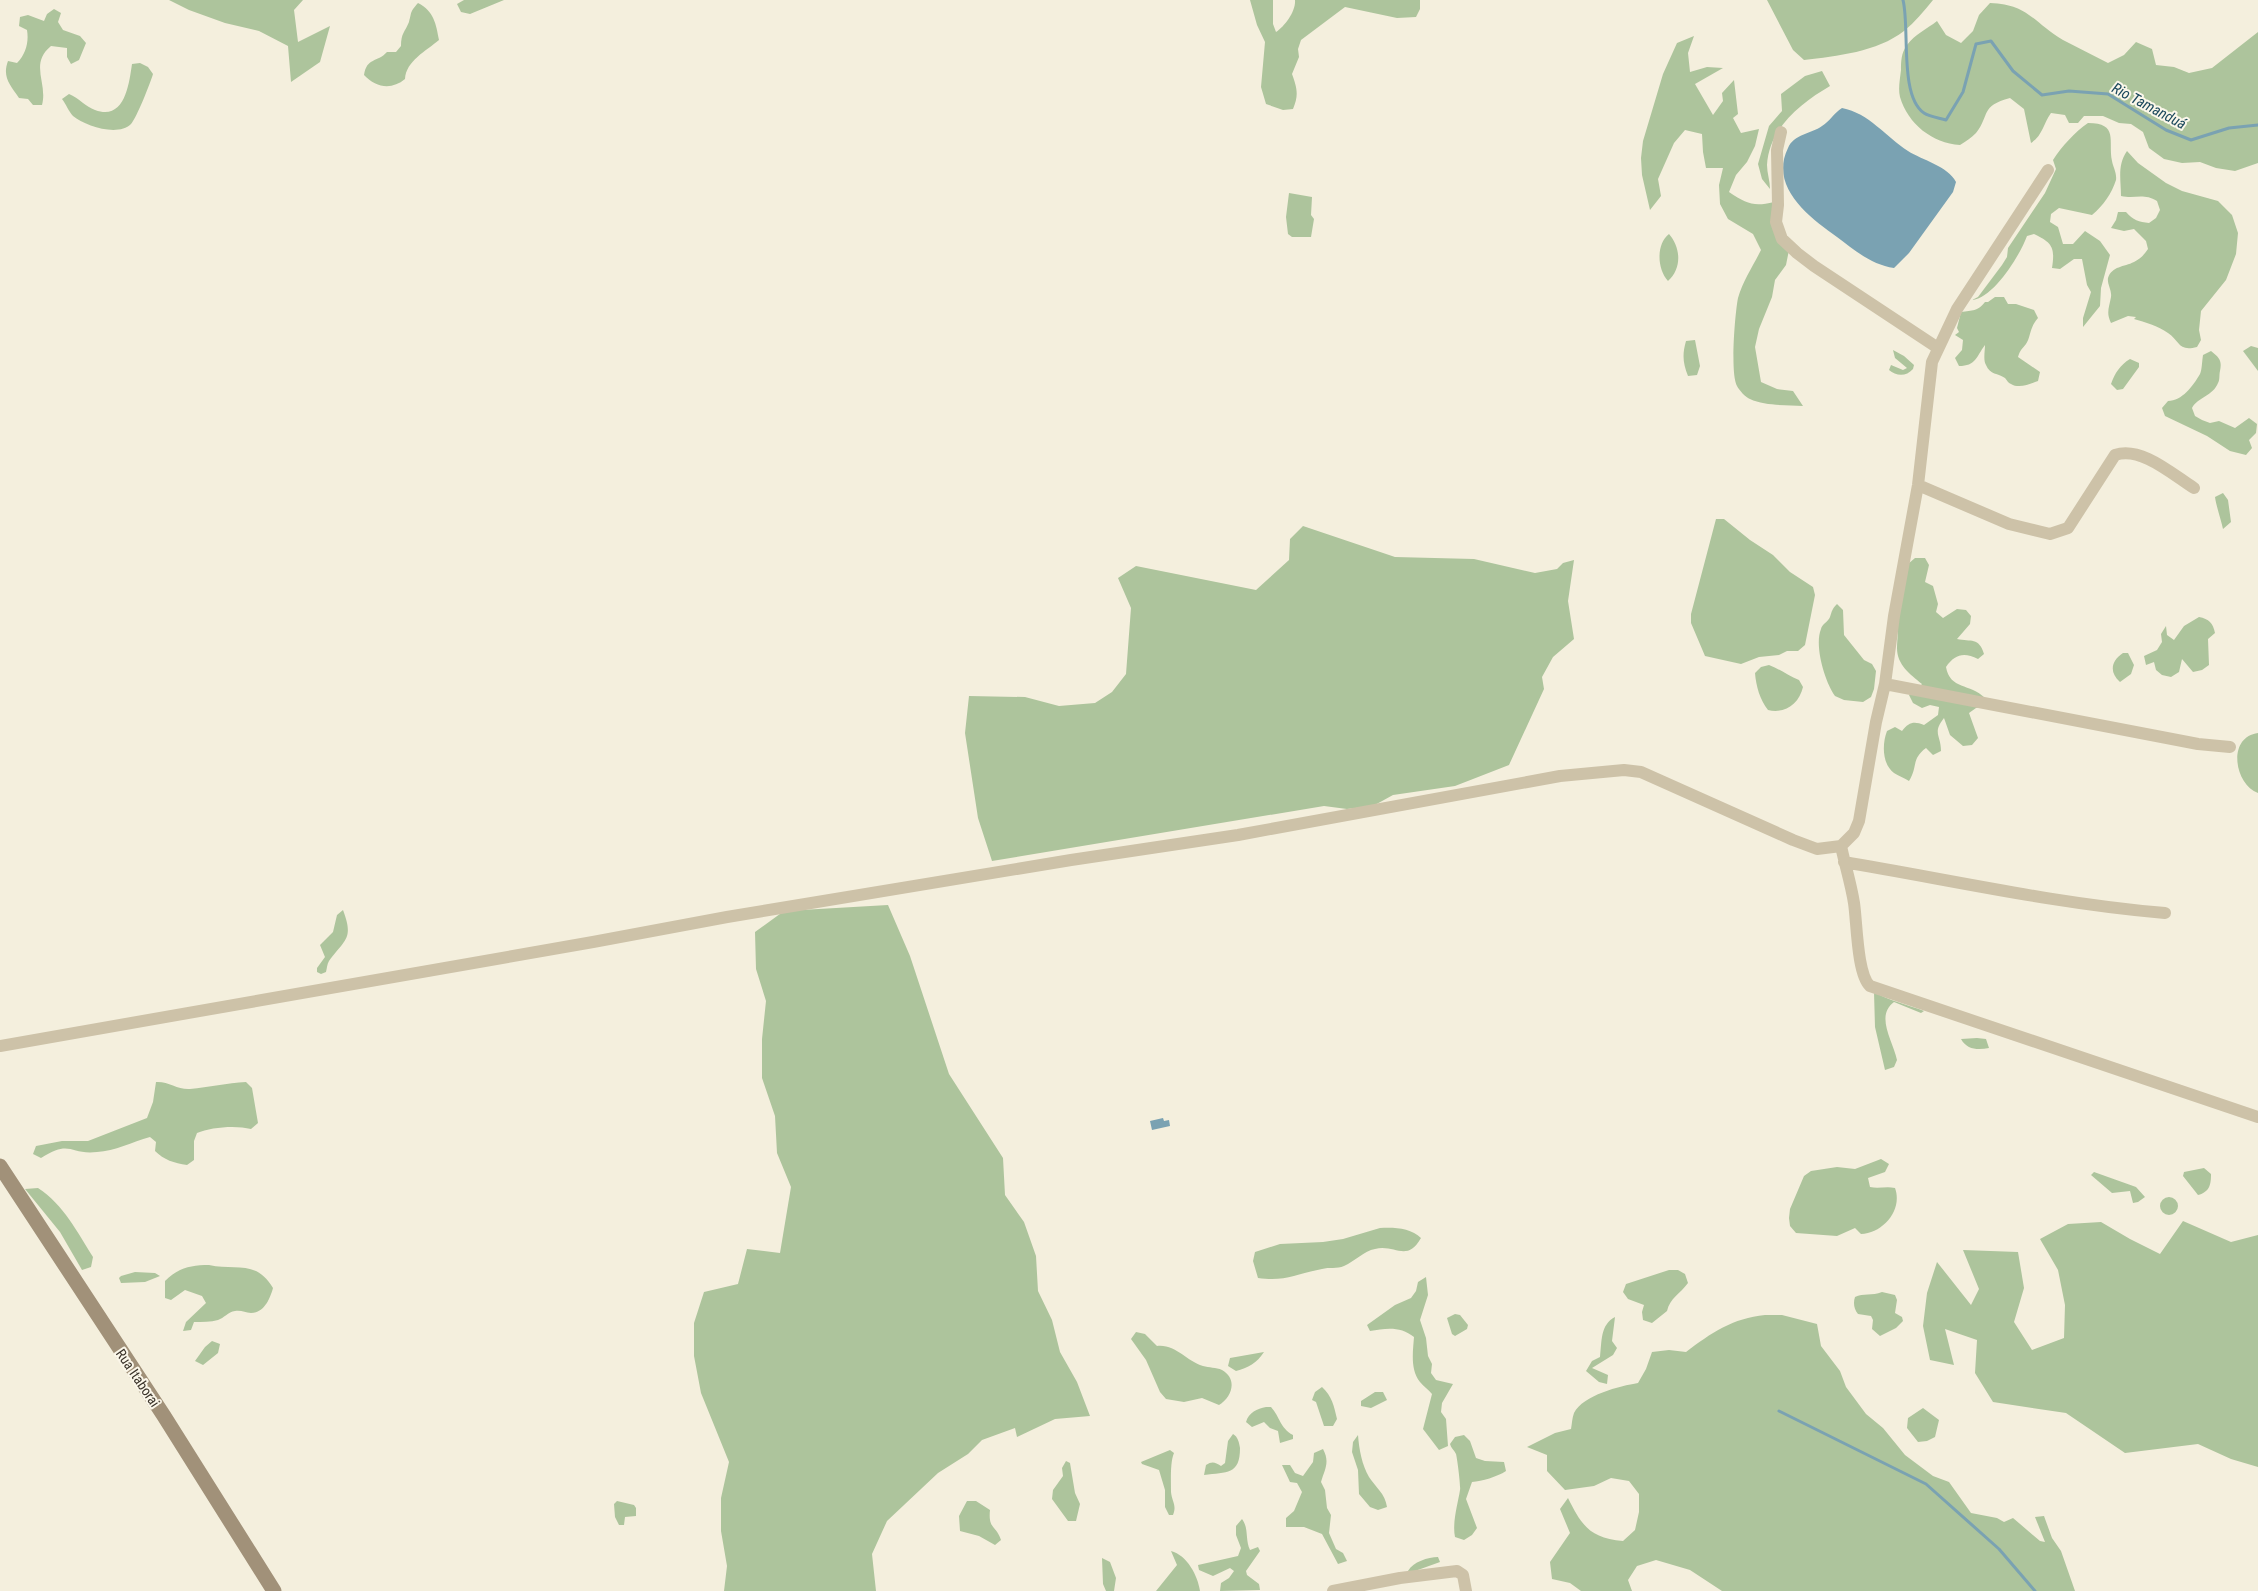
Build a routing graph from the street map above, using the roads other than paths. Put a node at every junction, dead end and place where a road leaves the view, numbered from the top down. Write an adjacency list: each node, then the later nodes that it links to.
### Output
1 (1782, 132): 3 (street)
2 (2048, 170): 3 (street)
3 (1938, 348): 4 (street)
4 (1918, 485): 5 (street); 6 (street)
5 (2194, 488)
6 (1885, 684): 7 (street); 8 (street)
7 (2230, 747)
8 (1840, 846): 9 (street); 11 (street)
9 (1844, 862): 10 (street); 12 (street)
10 (2165, 914)
11 (0, 1046)
12 (2258, 1118)
13 (0, 1166): 14 (street, Rua Itaborai)
14 (274, 1591)
15 (1333, 1591): 16 (street)
16 (1466, 1591)

